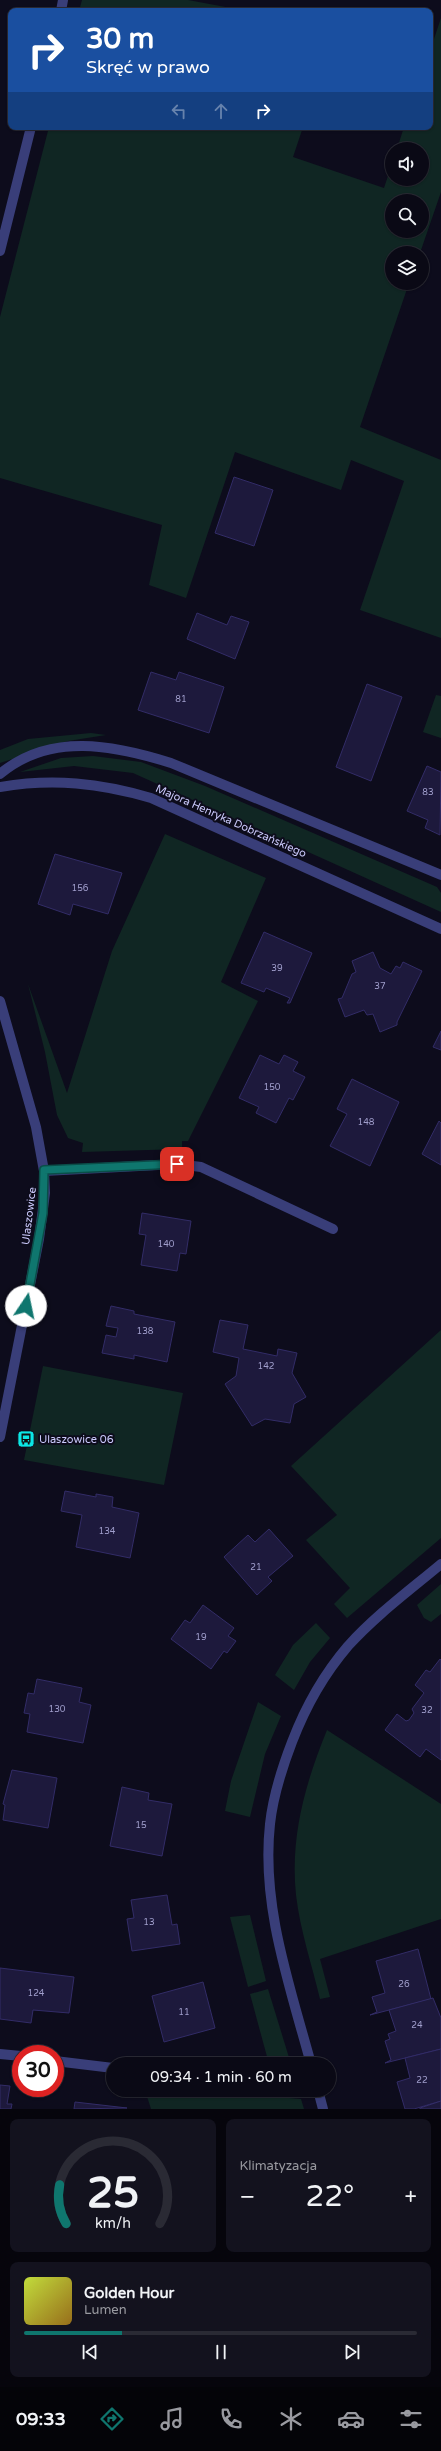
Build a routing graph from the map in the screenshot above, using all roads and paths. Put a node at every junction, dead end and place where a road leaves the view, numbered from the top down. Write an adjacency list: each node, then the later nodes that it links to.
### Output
1 (30, 130): 2 (street)
2 (0, 251)
3 (0, 774): 5 (street)
4 (0, 787): 6 (street, Majora Henryka Dobrzańskiego)
5 (441, 875)
6 (441, 929)
7 (0, 1001): 8 (street, Ulaszowice)
8 (44, 1170): 9 (street); 10 (street, Ulaszowice)
9 (333, 1229)
10 (0, 1437)
11 (441, 1564): 14 (street)
12 (0, 2054): 13 (street)
13 (12, 2055)
14 (309, 2057)
15 (64, 2062): 16 (street)
16 (106, 2067)
17 (320, 2097): 18 (street)
18 (323, 2109)

